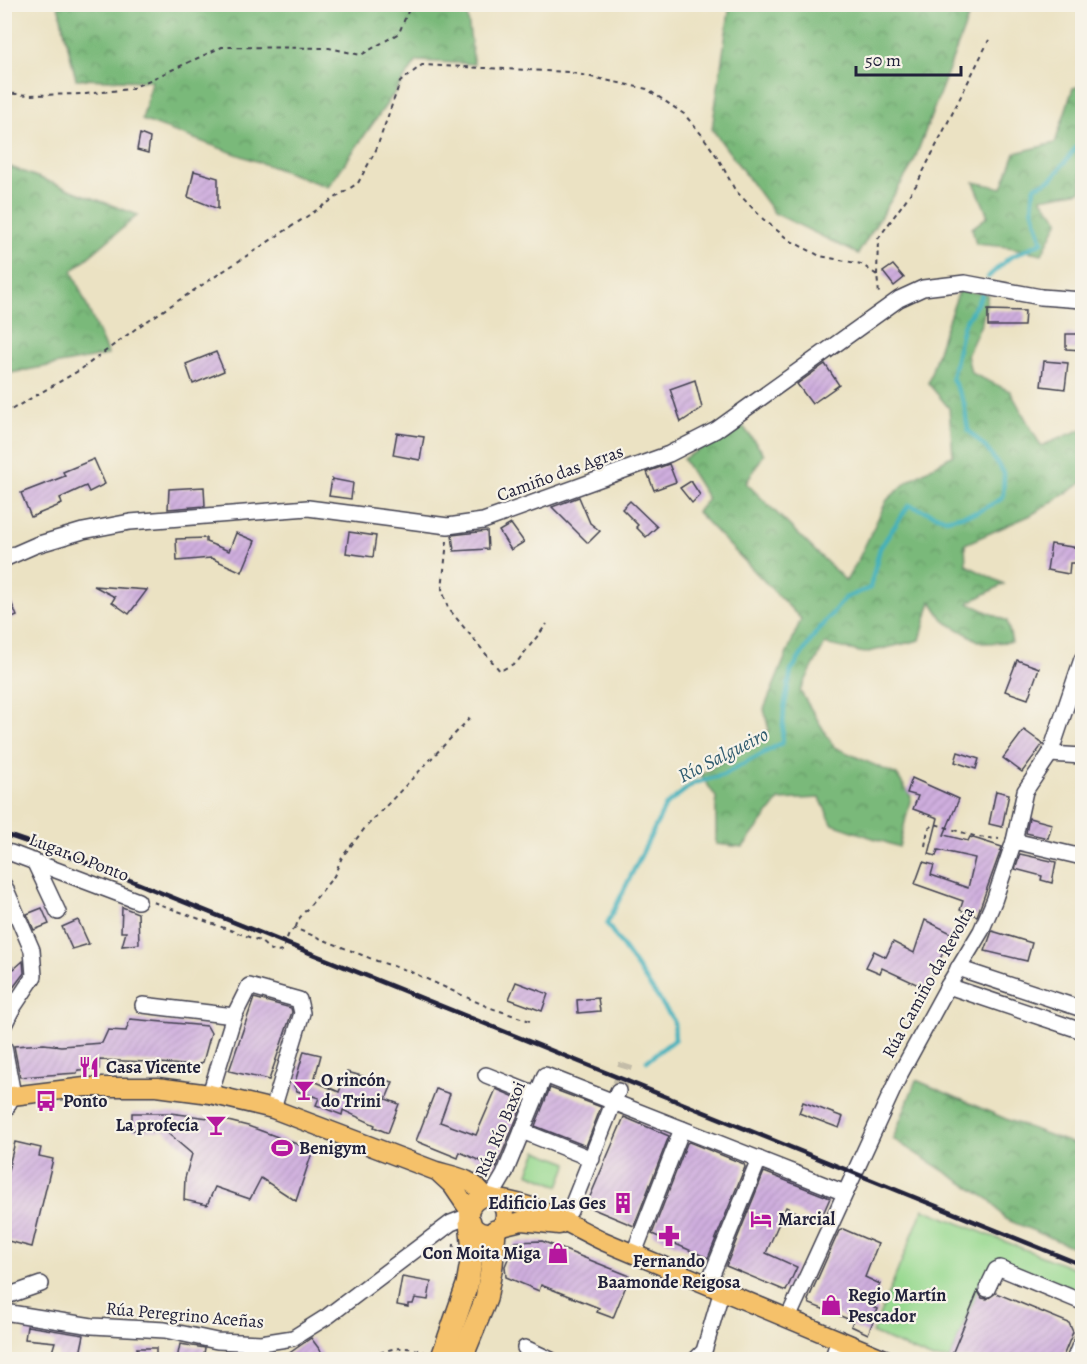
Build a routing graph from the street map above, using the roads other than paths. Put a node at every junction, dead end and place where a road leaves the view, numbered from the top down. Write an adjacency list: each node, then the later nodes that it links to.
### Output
1 (1083, 300): 2 (street, Camiño das Agras)
2 (4, 560)
3 (1083, 659): 4 (street, Rúa Camiño da Revolta)
4 (1050, 754): 5 (street); 6 (street, Rúa Camiño da Revolta)
5 (1083, 756)
6 (1014, 841): 8 (street); 13 (street, Rúa Camiño da Revolta)
7 (4, 852): 9 (street, Lugar O Ponto)
8 (1083, 857)
9 (34, 861): 11 (street, Lugar O Ponto); 12 (street)
10 (4, 885): 15 (street)
11 (138, 901)
12 (58, 912)
13 (958, 968): 14 (street, Rúa Camiño da Revolta); 17 (street)
14 (948, 986): 20 (street); 34 (street, Rúa Camiño da Revolta)
15 (8, 1004): 19 (street)
16 (143, 1005): 18 (street)
17 (1083, 1009)
18 (234, 1016): 23 (street); 27 (street)
19 (4, 1025)
20 (1083, 1031)
21 (4, 1047): 25 (street)
22 (486, 1075): 24 (street)
23 (210, 1094): 25 (main road); 27 (main road)
24 (536, 1095): 26 (street, Rúa Río Baxoi); 30 (street, Rúa Río Baxoi)
25 (9, 1096): 28 (street)
26 (618, 1100): 29 (street); 31 (street); 37 (street)
27 (273, 1109): 33 (main road)
28 (4, 1112)
29 (682, 1129): 32 (street); 39 (street)
30 (522, 1131): 31 (street); 35 (street, Rúa Río Baxoi)
31 (592, 1159): 37 (street)
32 (759, 1159): 34 (street); 41 (street)
33 (436, 1171): 35 (main road); 36 (main road)
34 (845, 1194): 46 (street, Rúa Camiño da Revolta)
35 (491, 1198): 36 (main road); 37 (main road); 38 (main road)
36 (465, 1218): 38 (main road); 45 (street, Rúa Peregrino Aceñas); 50 (highway)
37 (566, 1222): 38 (main road); 39 (main road)
38 (498, 1229): 51 (highway)
39 (634, 1253): 41 (main road)
40 (41, 1284): 43 (street)
41 (715, 1287): 46 (main road); 53 (street)
42 (987, 1289): 44 (street)
43 (4, 1297)
44 (1083, 1302)
45 (4, 1312)
46 (788, 1318): 47 (main road)
47 (839, 1339): 54 (street); 55 (main road)
48 (1083, 1340): 56 (street)
49 (525, 1348): 52 (street)
50 (434, 1356)
51 (461, 1359)
52 (551, 1359)
53 (695, 1359)
54 (832, 1359)
55 (887, 1359)
56 (1074, 1359)

